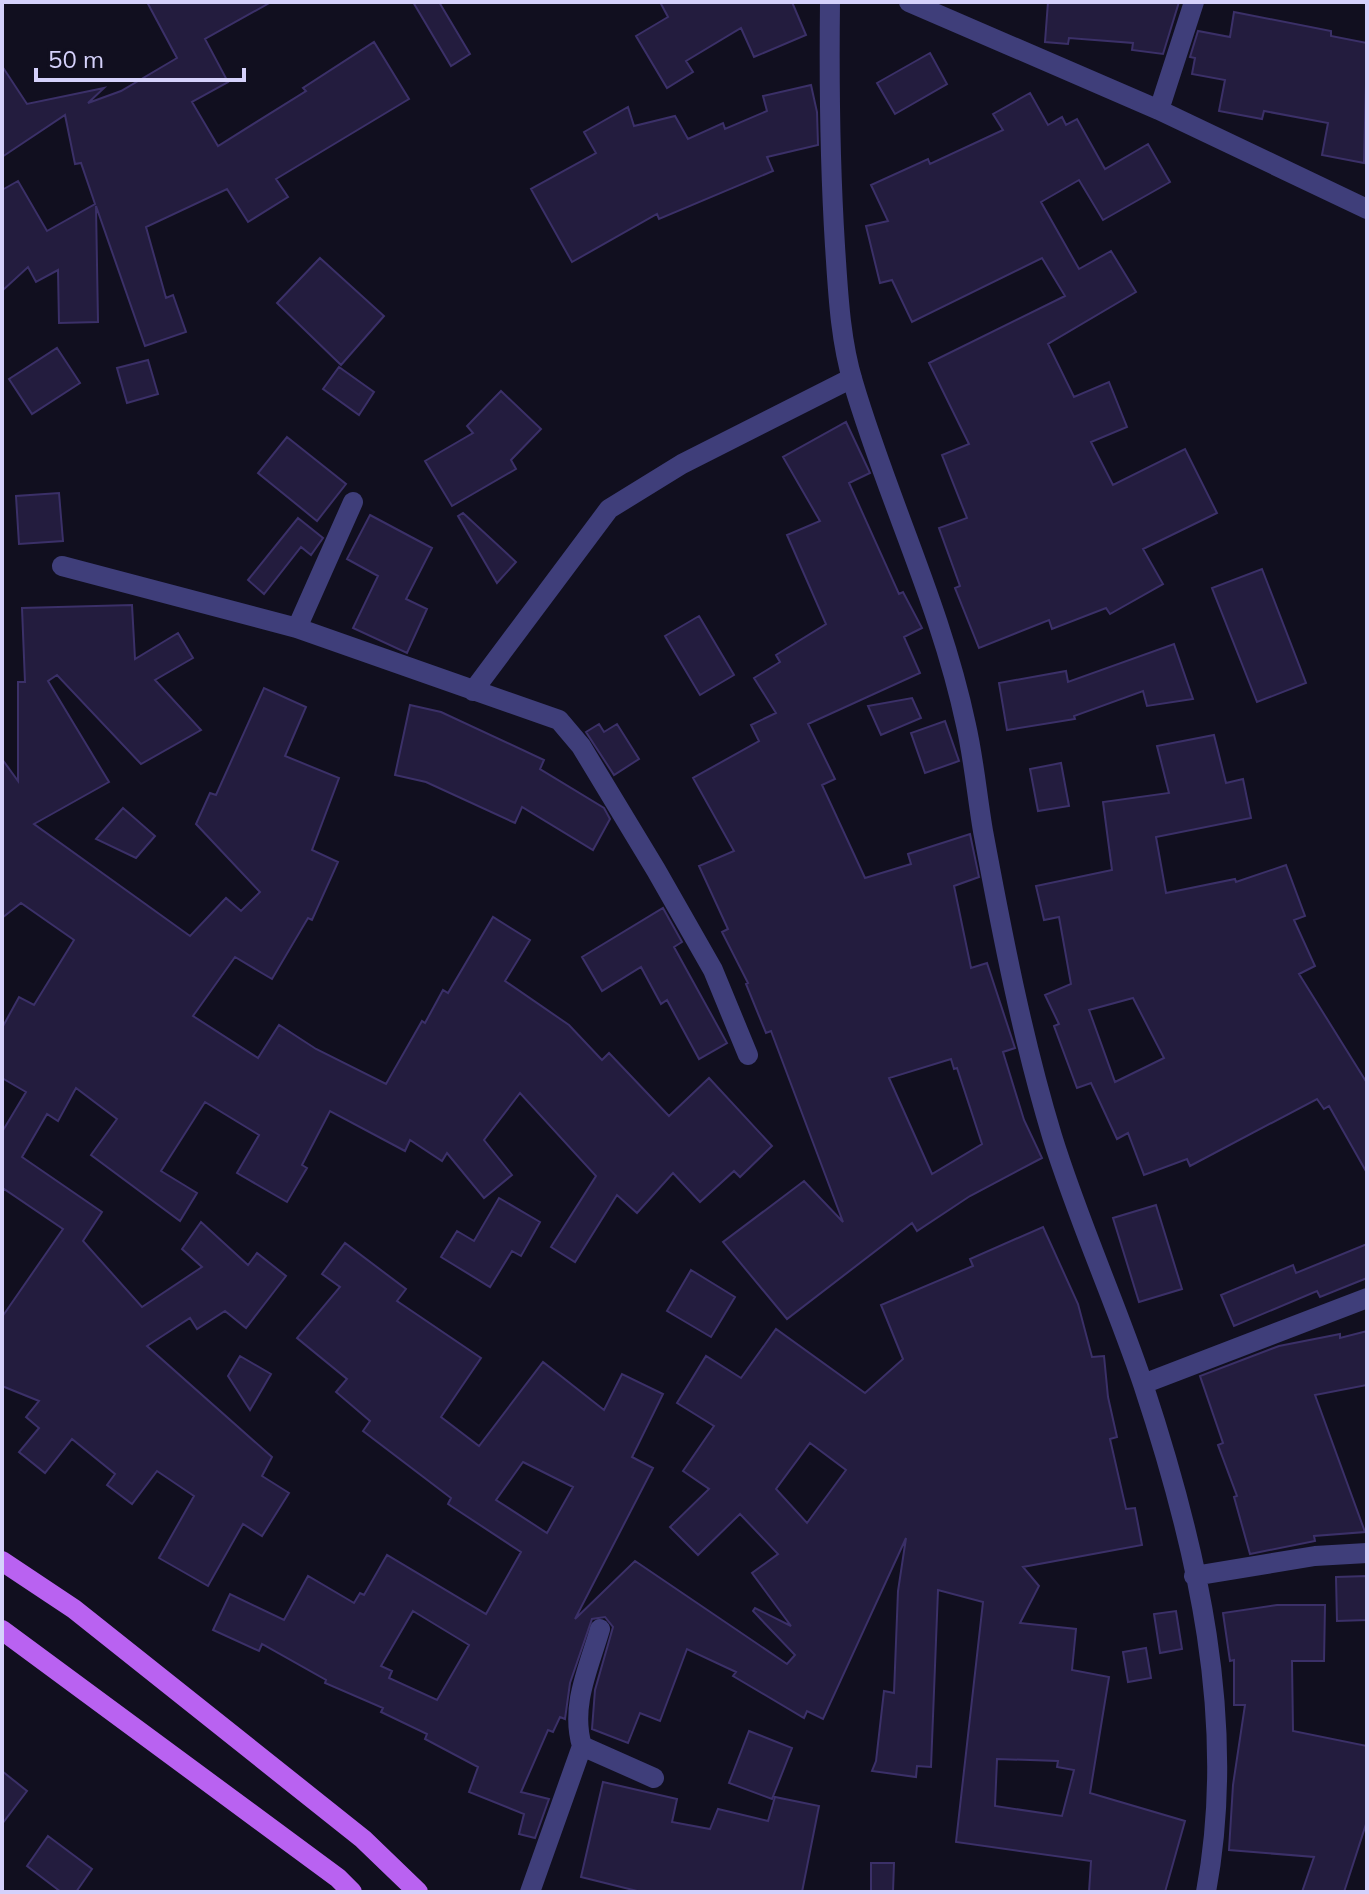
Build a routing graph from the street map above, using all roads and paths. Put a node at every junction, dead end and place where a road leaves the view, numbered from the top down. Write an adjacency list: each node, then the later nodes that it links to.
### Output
1 (830, 2): 6 (street)
2 (909, 2): 4 (street)
3 (1194, 2): 4 (street)
4 (1159, 110): 5 (street)
5 (1367, 209)
6 (852, 378): 10 (street); 13 (street)
7 (353, 502): 9 (street)
8 (62, 566): 9 (street)
9 (297, 628): 10 (street)
10 (473, 691): 11 (street)
11 (748, 1055)
12 (1367, 1298): 13 (street)
13 (1143, 1384): 16 (street)
14 (1367, 1553): 16 (street)
15 (2, 1561): 22 (main road)
16 (1194, 1576): 24 (street)
17 (600, 1629): 19 (street)
18 (2, 1630): 21 (main road)
19 (582, 1746): 20 (street); 23 (street)
20 (654, 1778)
21 (352, 1892)
22 (418, 1892)
23 (530, 1892)
24 (1206, 1892)

